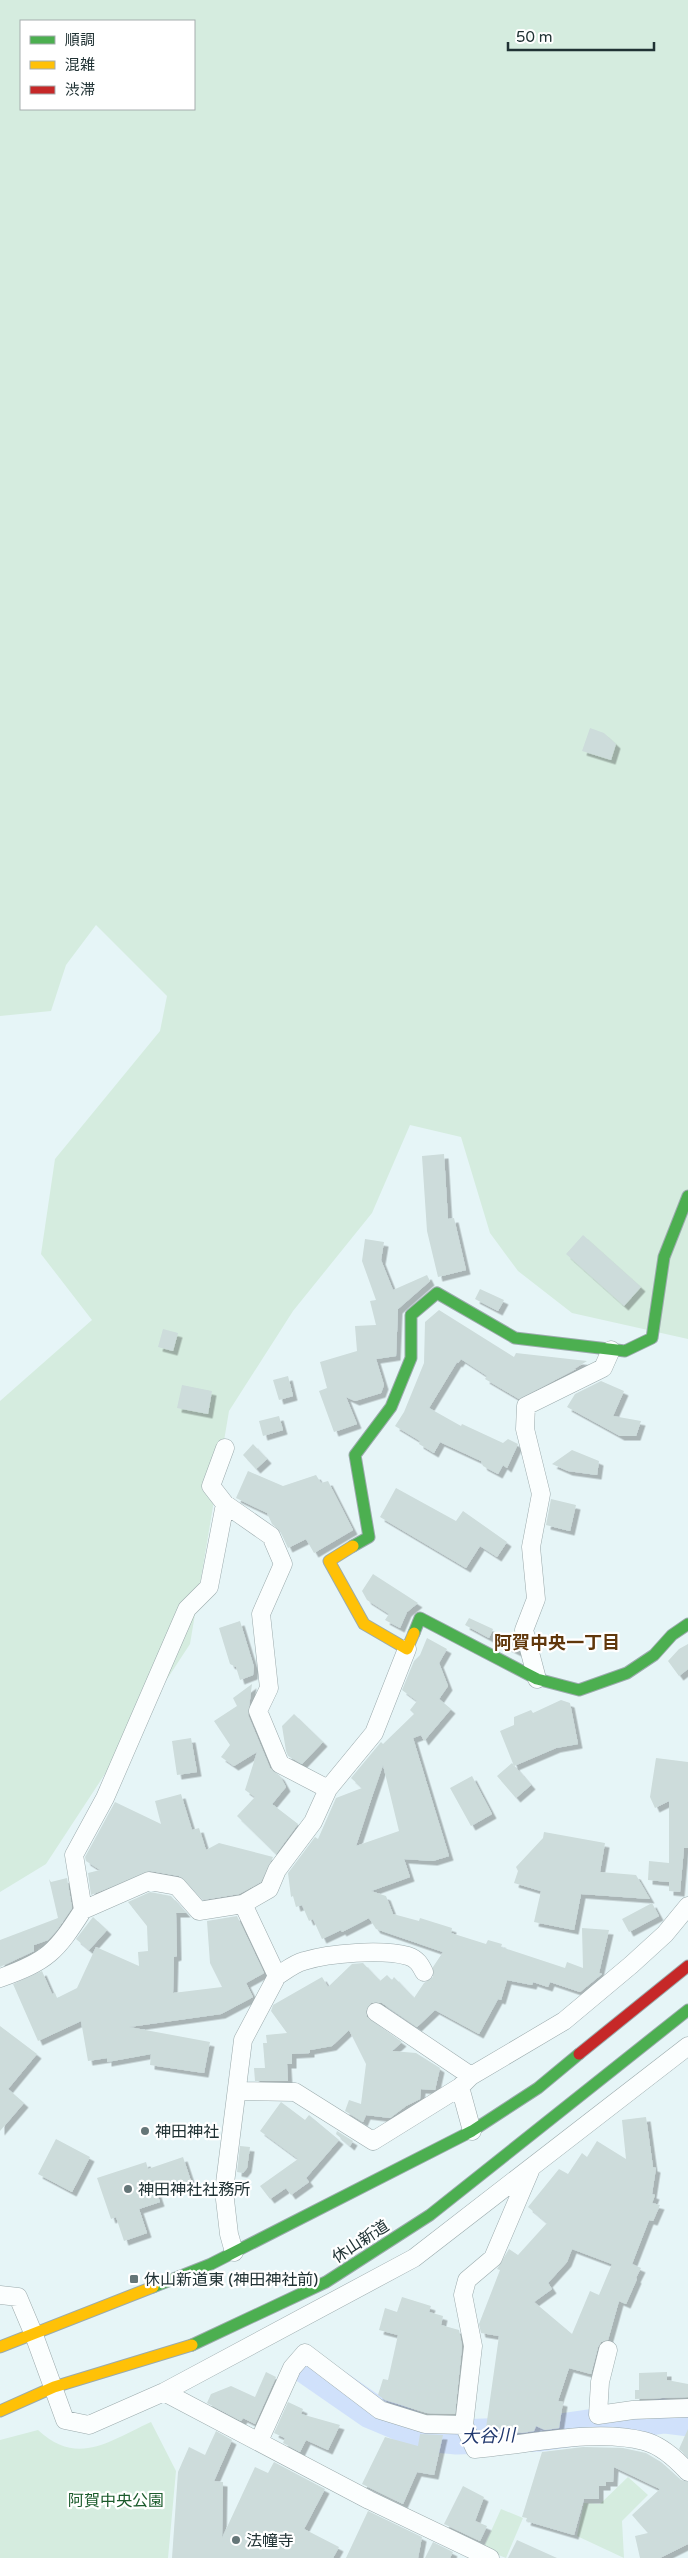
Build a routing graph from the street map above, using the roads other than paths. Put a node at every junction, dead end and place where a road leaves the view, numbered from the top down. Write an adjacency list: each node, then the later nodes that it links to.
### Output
1 (688, 1196): 2 (main road)
2 (611, 1350): 6 (main road); 7 (street)
3 (224, 1448): 4 (street)
4 (225, 1504): 8 (street); 11 (street)
5 (688, 1624): 7 (main road)
6 (407, 1649): 7 (main road); 8 (street)
7 (537, 1678)
8 (328, 1789): 9 (street)
9 (243, 1904): 11 (street); 14 (street)
10 (688, 1906): 19 (street)
11 (82, 1910): 15 (street)
12 (688, 1966): 21 (main road)
13 (424, 1972): 14 (street)
14 (277, 1976): 20 (street)
15 (0, 1978)
16 (688, 2010): 28 (main road, 休山新道)
17 (376, 2012): 19 (street)
18 (688, 2046): 22 (street)
19 (465, 2082): 20 (street); 21 (street)
20 (237, 2091): 23 (street)
21 (472, 2131): 23 (main road)
22 (531, 2170): 29 (street); 32 (street)
23 (234, 2252): 25 (main road)
24 (0, 2295): 25 (street)
25 (34, 2336): 26 (main road); 28 (street)
26 (0, 2347)
27 (608, 2350): 30 (street)
28 (54, 2387): 29 (street); 31 (main road, 休山新道)
29 (164, 2392): 33 (street)
30 (688, 2408)
31 (0, 2411)
32 (464, 2425): 33 (street); 34 (street)
33 (259, 2441): 35 (street)
34 (688, 2472)
35 (490, 2558)

